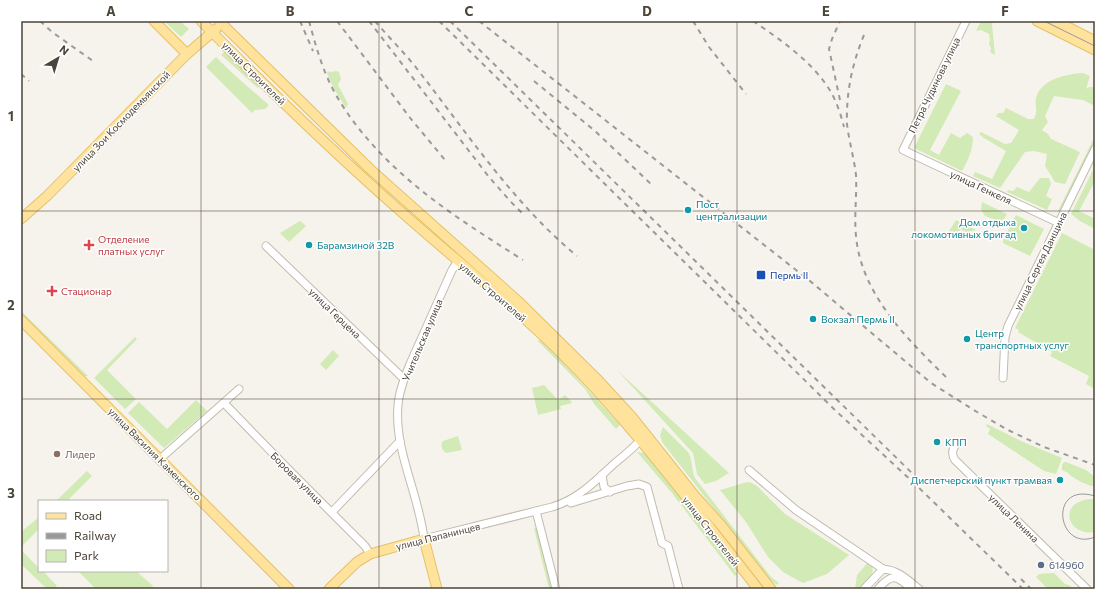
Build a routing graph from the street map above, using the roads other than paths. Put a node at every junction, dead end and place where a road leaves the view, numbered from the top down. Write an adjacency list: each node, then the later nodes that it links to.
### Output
1 (154, 21): 10 (main road)
2 (201, 21): 7 (main road, улица Строителей)
3 (966, 21): 11 (street, Петра Чудинова улица)
4 (1037, 21): 9 (main road)
5 (1056, 21): 8 (main road)
6 (221, 23): 7 (main road, улица Зои Космодемьянской); 22 (main road, улица Строителей)
7 (212, 32): 10 (main road, улица Зои Космодемьянской); 16 (main road, улица Строителей)
8 (1095, 41)
9 (1095, 50)
10 (187, 54): 13 (main road, улица Зои Космодемьянской)
11 (903, 150): 14 (street, улица Генкеля)
12 (1095, 150): 14 (street, улица Сергея Данщина)
13 (21, 220)
14 (1059, 223): 18 (street, улица Сергея Данщина)
15 (266, 246): 19 (street, улица Герцена)
16 (458, 261): 19 (street, Учительская улица); 22 (main road, улица Строителей)
17 (21, 320): 25 (main road, улица Василия Каменского)
18 (1003, 378)
19 (404, 379): 23 (street, Учительская улица)
20 (239, 389): 21 (street)
21 (224, 403): 25 (street); 33 (street, Боровая улица)
22 (643, 438): 27 (street, улица Папанинцев); 42 (main road, улица Строителей); 43 (main road, улица Строителей)
23 (400, 441): 33 (street); 34 (street, Учительская улица)
24 (957, 443): 48 (street, улица Ленина)
25 (160, 460): 37 (main road, улица Василия Каменского)
26 (749, 470): 36 (street)
27 (602, 474): 28 (street, улица Папанинцев); 29 (street)
28 (591, 485): 30 (street); 31 (street, улица Папанинцев)
29 (610, 492): 30 (street, улица Папанинцев); 41 (street, улица Папанинцев)
30 (600, 495): 31 (street, улица Папанинцев)
31 (559, 505): 32 (street, улица Папанинцев)
32 (536, 511): 34 (street, улица Папанинцев); 40 (street)
33 (332, 512): 35 (street, Боровая улица)
34 (424, 539): 35 (main road, улица Папанинцев); 39 (main road)
35 (370, 554): 38 (main road, улица Папанинцев)
36 (883, 569): 44 (street); 47 (street)
37 (290, 589)
38 (329, 589)
39 (437, 589)
40 (556, 589)
41 (679, 589)
42 (758, 589)
43 (771, 589)
44 (864, 589)
45 (878, 589): 46 (street)
46 (912, 589)
47 (919, 589)
48 (1087, 589)

